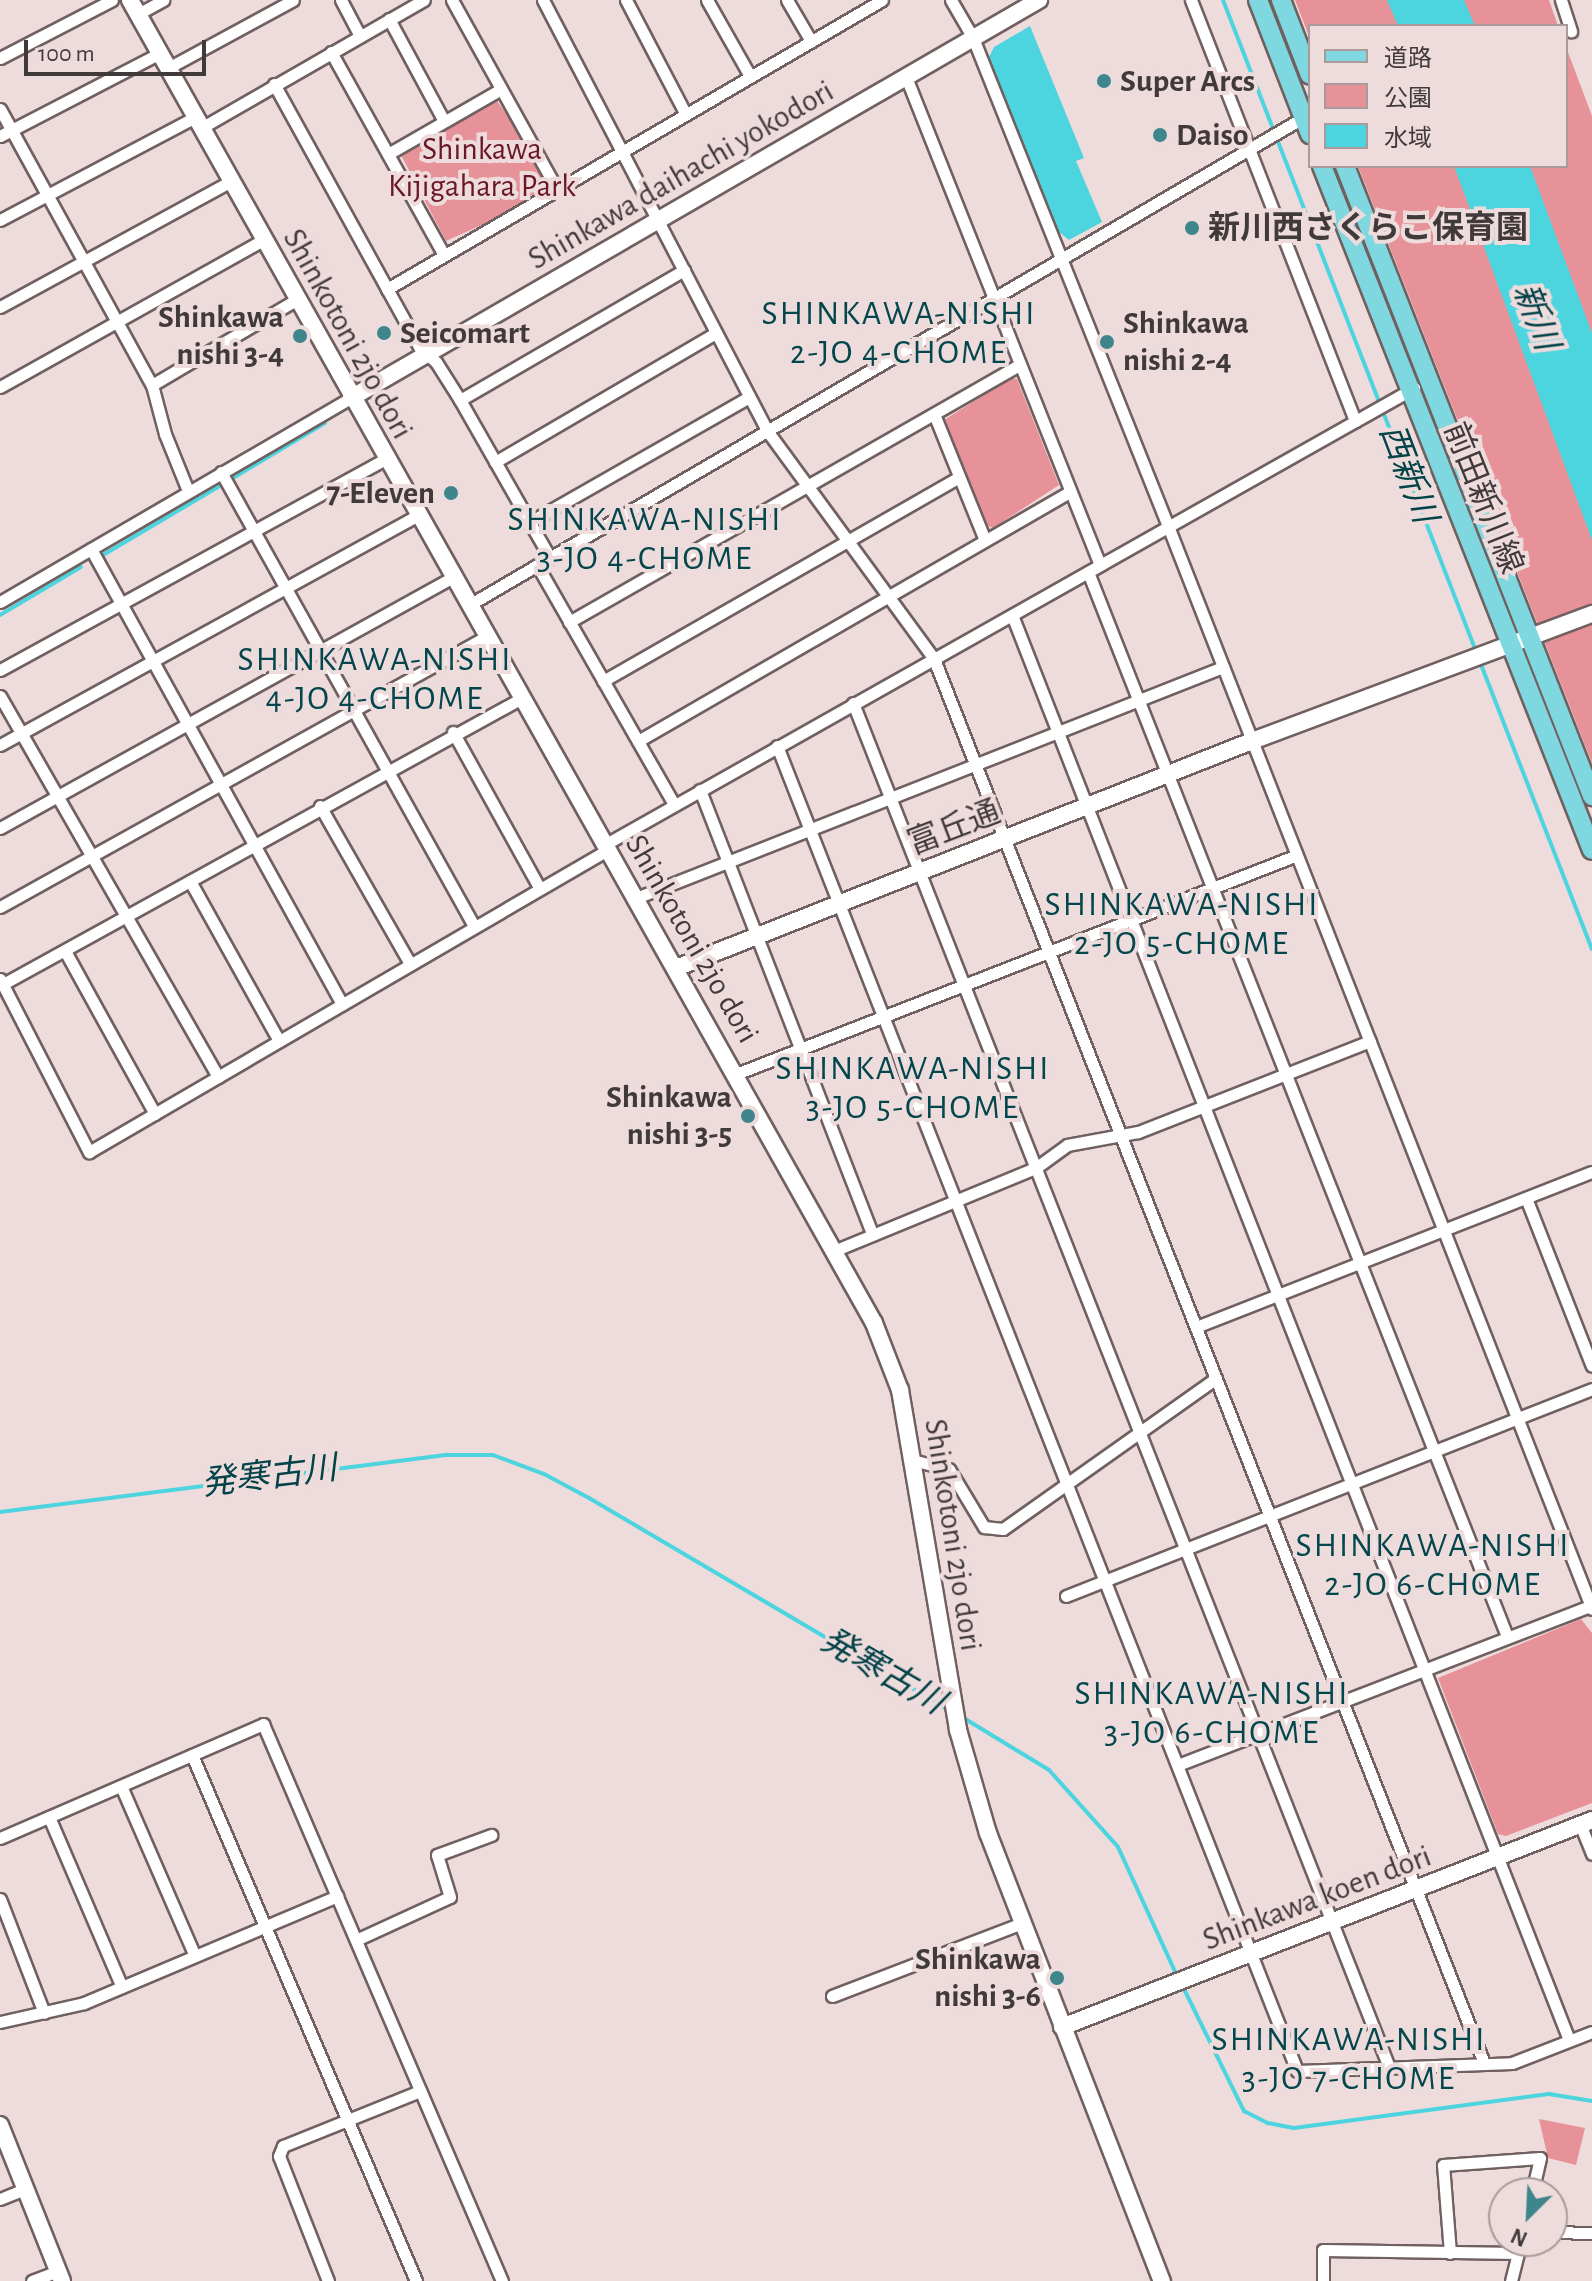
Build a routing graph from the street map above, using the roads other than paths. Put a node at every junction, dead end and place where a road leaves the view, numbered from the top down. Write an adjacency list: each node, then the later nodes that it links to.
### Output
1 (112, 0): 26 (street)
2 (163, 0): 19 (street)
3 (293, 0): 27 (street)
4 (341, 0): 22 (street)
5 (424, 0): 20 (street)
6 (452, 0): 32 (street)
7 (543, 0): 41 (street)
8 (626, 0): 34 (street)
9 (707, 0): 29 (street)
10 (787, 0): 24 (street)
11 (882, 0): 18 (street)
12 (951, 0): 23 (street)
13 (1039, 0): 23 (street, Shinkawa daihachi yokodori)
14 (1191, 0): 40 (street)
15 (1258, 0): 37 (main road)
16 (1281, 0): 28 (main road)
17 (1561, 0): 21 (street)
18 (868, 3): 24 (street)
19 (134, 7): 27 (street, Shinkotoni 2jo dori)
20 (389, 19): 22 (street); 35 (street)
21 (1571, 31)
22 (360, 36): 25 (street)
23 (973, 38): 30 (street, Shinkawa daihachi yokodori); 53 (street)
24 (811, 41): 29 (street)
25 (331, 52): 31 (street); 42 (street)
26 (0, 58)
27 (164, 61): 36 (street, Shinkotoni 2jo dori); 38 (street)
28 (1308, 70)
29 (750, 76): 34 (street)
30 (906, 77): 49 (street, Shinkawa daihachi yokodori); 57 (street)
31 (274, 84): 36 (street); 55 (street)
32 (501, 89): 35 (street); 46 (street)
33 (0, 109): 38 (street)
34 (685, 113): 41 (street)
35 (444, 121): 42 (street)
36 (198, 122): 45 (street, Shinkotoni 2jo dori); 47 (street)
37 (1307, 126): 40 (street)
38 (12, 130): 39 (street); 47 (street)
39 (0, 136)
40 (1249, 150): 53 (street); 71 (street)
41 (620, 151): 46 (street); 49 (street)
42 (388, 154): 51 (street)
43 (1323, 168): 66 (main road, 前田新川線)
44 (1346, 168): 63 (main road, 前田新川線)
45 (231, 181): 50 (street, Shinkotoni 2jo dori); 52 (street)
46 (556, 188): 51 (street)
47 (48, 195): 48 (street); 52 (street)
48 (0, 220)
49 (658, 220): 54 (street); 61 (street, Shinkawa daihachi yokodori)
50 (263, 240): 56 (street, Shinkotoni 2jo dori); 59 (street)
51 (444, 255): 55 (street)
52 (83, 259): 58 (street); 59 (street)
53 (1062, 261): 57 (street); 82 (street)
54 (684, 270): 60 (street); 69 (street)
55 (387, 289): 61 (street)
56 (296, 300): 64 (street); 68 (street, Shinkotoni 2jo dori)
57 (993, 301): 62 (street); 72 (street)
58 (0, 307)
59 (117, 322): 64 (street); 65 (street)
60 (716, 333): 67 (street); 74 (street)
61 (427, 354): 68 (street, Shinkawa daihachi yokodori); 69 (street)
62 (1019, 365): 70 (street); 79 (street)
63 (1428, 381): 66 (street); 101 (main road, 前田新川線)
64 (152, 385): 78 (street)
65 (0, 387)
66 (1408, 391): 71 (street); 102 (main road, 前田新川線)
67 (749, 397): 72 (street); 81 (street)
68 (351, 398): 73 (street, Shinkotoni 2jo dori); 75 (street)
69 (460, 400): 74 (street)
70 (934, 414): 76 (street); 77 (street)
71 (1359, 419): 82 (street)
72 (768, 432): 77 (street); 87 (street)
73 (385, 459): 80 (street, Shinkotoni 2jo dori); 83 (street)
74 (495, 462): 81 (street)
75 (221, 472): 78 (street); 83 (street)
76 (959, 477): 84 (street); 85 (street)
77 (808, 487): 85 (street); 99 (street)
78 (188, 491): 86 (street)
79 (1070, 492): 84 (street); 89 (street)
80 (417, 516): 91 (street, Shinkotoni 2jo dori); 92 (street)
81 (530, 522): 87 (street)
82 (1168, 526): 89 (street); 106 (street)
83 (254, 531): 92 (street); 95 (street)
84 (985, 540): 93 (street)
85 (847, 542): 93 (street); 108 (street)
86 (91, 549): 94 (street); 95 (street)
87 (550, 558): 88 (street)
88 (537, 565): 96 (street); 99 (street)
89 (1100, 565): 90 (street)
90 (1088, 572): 98 (street); 111 (street)
91 (453, 577): 96 (street, Shinkotoni 2jo dori); 103 (street)
92 (285, 586): 103 (street); 105 (street)
93 (888, 598): 104 (street); 118 (street)
94 (0, 602)
95 (122, 604): 105 (street); 107 (street)
96 (469, 605): 100 (street, Shinkotoni 2jo dori)
97 (1592, 614): 101 (street)
98 (1012, 615): 104 (street); 116 (street)
99 (569, 622): 108 (street)
100 (487, 636): 110 (street, Shinkotoni 2jo dori); 113 (street)
101 (1530, 638): 102 (street, 富丘通); 128 (main road, 前田新川線)
102 (1509, 645): 119 (street, 富丘通); 138 (main road, 前田新川線)
103 (320, 649): 113 (street); 114 (street)
104 (934, 659): 112 (street); 122 (street)
105 (151, 661): 114 (street); 117 (street)
106 (1223, 667): 111 (street); 119 (street)
107 (0, 670)
108 (603, 681): 118 (street)
109 (0, 696): 117 (street)
110 (522, 698): 115 (street); 137 (street, Shinkotoni 2jo dori)
111 (1138, 701): 116 (street); 124 (street)
112 (853, 703): 121 (street); 129 (street)
113 (353, 708): 123 (street); 125 (street)
114 (187, 725): 125 (street); 127 (street)
115 (453, 732): 123 (street); 145 (street)
116 (1056, 733): 122 (street); 132 (street)
117 (21, 734): 120 (street); 127 (street)
118 (638, 741): 130 (street)
119 (1252, 741): 124 (street, 富丘通); 140 (street)
120 (0, 745)
121 (777, 746): 126 (street); 134 (street)
122 (975, 766): 129 (street); 135 (street)
123 (387, 768): 131 (street); 151 (street)
124 (1167, 774): 132 (street, 富丘通); 144 (street)
125 (220, 785): 136 (street); 139 (street)
126 (700, 790): 130 (street); 141 (street)
127 (56, 795): 133 (street); 139 (street)
128 (1592, 796)
129 (890, 798): 134 (street); 142 (street)
130 (674, 804): 137 (street)
131 (320, 806): 136 (street); 155 (street)
132 (1084, 807): 135 (street, 富丘通); 150 (street)
133 (0, 828)
134 (809, 830): 141 (street); 147 (street)
135 (1004, 839): 142 (street, 富丘通); 154 (street)
136 (253, 844): 143 (street); 159 (street)
137 (607, 846): 145 (street); 146 (street, Shinkotoni 2jo dori)
138 (1592, 850)
139 (91, 855): 148 (street); 149 (street)
140 (1297, 855): 144 (street); 162 (street)
141 (727, 862): 146 (street); 152 (street)
142 (919, 872): 147 (street, 富丘通); 158 (street)
143 (190, 881): 149 (street); 161 (street)
144 (1211, 888): 150 (street); 165 (street)
145 (540, 889): 151 (street)
146 (636, 898): 156 (street, Shinkotoni 2jo dori)
147 (838, 904): 152 (street, 富丘通); 160 (street)
148 (0, 907)
149 (126, 917): 153 (street); 166 (street)
150 (1129, 920): 154 (street); 167 (street)
151 (474, 926): 155 (street)
152 (757, 936): 156 (street, 富丘通); 163 (street)
153 (65, 951): 157 (street); 168 (street)
154 (1049, 952): 158 (street); 169 (street)
155 (410, 964): 159 (street)
156 (676, 968): 164 (street, Shinkotoni 2jo dori)
157 (1, 982): 168 (street)
158 (964, 985): 160 (street); 170 (street)
159 (342, 1004): 161 (street)
160 (882, 1017): 163 (street); 173 (street)
161 (279, 1041): 166 (street)
162 (1370, 1041): 165 (street); 174 (street)
163 (802, 1048): 164 (street); 175 (street)
164 (736, 1074): 176 (street, Shinkotoni 2jo dori)
165 (1287, 1074): 167 (street); 177 (street)
166 (218, 1077): 168 (street)
167 (1205, 1106): 169 (street); 178 (street)
168 (155, 1114)
169 (1121, 1136): 170 (street); 179 (street)
170 (1037, 1167): 173 (street); 184 (street)
171 (1592, 1172): 172 (street)
172 (1526, 1198): 174 (street); 180 (street)
173 (955, 1201): 175 (street); 188 (street)
174 (1444, 1229): 177 (street); 183 (street)
175 (873, 1235): 176 (street)
176 (836, 1250): 186 (street, Shinkotoni 2jo dori)
177 (1360, 1262): 178 (street); 185 (street)
178 (1279, 1294): 179 (street); 187 (street)
179 (1196, 1327): 181 (street)
180 (1592, 1366)
181 (1216, 1378): 184 (street); 189 (street)
182 (1592, 1389): 183 (street)
183 (1517, 1418): 185 (street); 193 (street)
184 (1141, 1431): 188 (street); 190 (street)
185 (1434, 1451): 187 (street); 194 (street)
186 (916, 1461): 188 (street); 211 (street, Shinkotoni 2jo dori)
187 (1352, 1482): 189 (street); 195 (street)
188 (1066, 1483): 191 (street)
189 (1270, 1516): 190 (street); 196 (street)
190 (1187, 1549): 191 (street); 197 (street)
191 (1105, 1580): 192 (street); 199 (street)
192 (1066, 1596)
193 (1592, 1606): 194 (street)
194 (1507, 1636): 195 (street)
195 (1425, 1669): 196 (street); 206 (street)
196 (1343, 1702): 197 (street); 207 (street)
197 (1260, 1734): 199 (street); 210 (street)
198 (192, 1755): 200 (street); 208 (street); 212 (street)
199 (1178, 1765): 215 (street)
200 (121, 1786): 201 (street); 214 (street)
201 (49, 1817): 204 (street); 216 (street)
202 (1586, 1822): 205 (street); 206 (street, Shinkawa koen dori)
203 (491, 1835): 213 (street)
204 (0, 1838)
205 (1592, 1854)
206 (1498, 1856): 207 (street, Shinkawa koen dori); 222 (street)
207 (1417, 1889): 210 (street, Shinkawa koen dori); 223 (street)
208 (337, 1896): 212 (street); 213 (street)
209 (0, 1899): 218 (street)
210 (1335, 1922): 215 (street, Shinkawa koen dori); 224 (street)
211 (1022, 1923): 217 (street); 220 (street, Shinkotoni 2jo dori)
212 (264, 1927): 214 (street); 226 (street)
213 (356, 1940): 225 (street)
214 (195, 1956): 216 (street)
215 (1253, 1956): 220 (street, Shinkawa koen dori); 224 (street)
216 (122, 1987): 218 (street)
217 (832, 1996)
218 (44, 2013): 219 (street)
219 (0, 2022)
220 (1062, 2027): 241 (street, Shinkotoni 2jo dori)
221 (1592, 2032): 222 (street)
222 (1569, 2040): 223 (street)
223 (1484, 2063): 224 (street)
224 (1388, 2065)
225 (420, 2091): 226 (street); 240 (street)
226 (347, 2119): 238 (street); 239 (street)
227 (0, 2125): 229 (street)
228 (1536, 2177): 234 (street)
229 (25, 2189): 230 (street); 236 (street)
230 (0, 2199)
231 (1568, 2232): 232 (street)
232 (1592, 2233)
233 (1488, 2250): 234 (street)
234 (1450, 2253): 242 (street)
235 (1517, 2257): 243 (street)
236 (60, 2276): 237 (street)
237 (32, 2281)
238 (328, 2281)
239 (416, 2281)
240 (502, 2281)
241 (1162, 2281)
242 (1323, 2281)
243 (1511, 2281)

